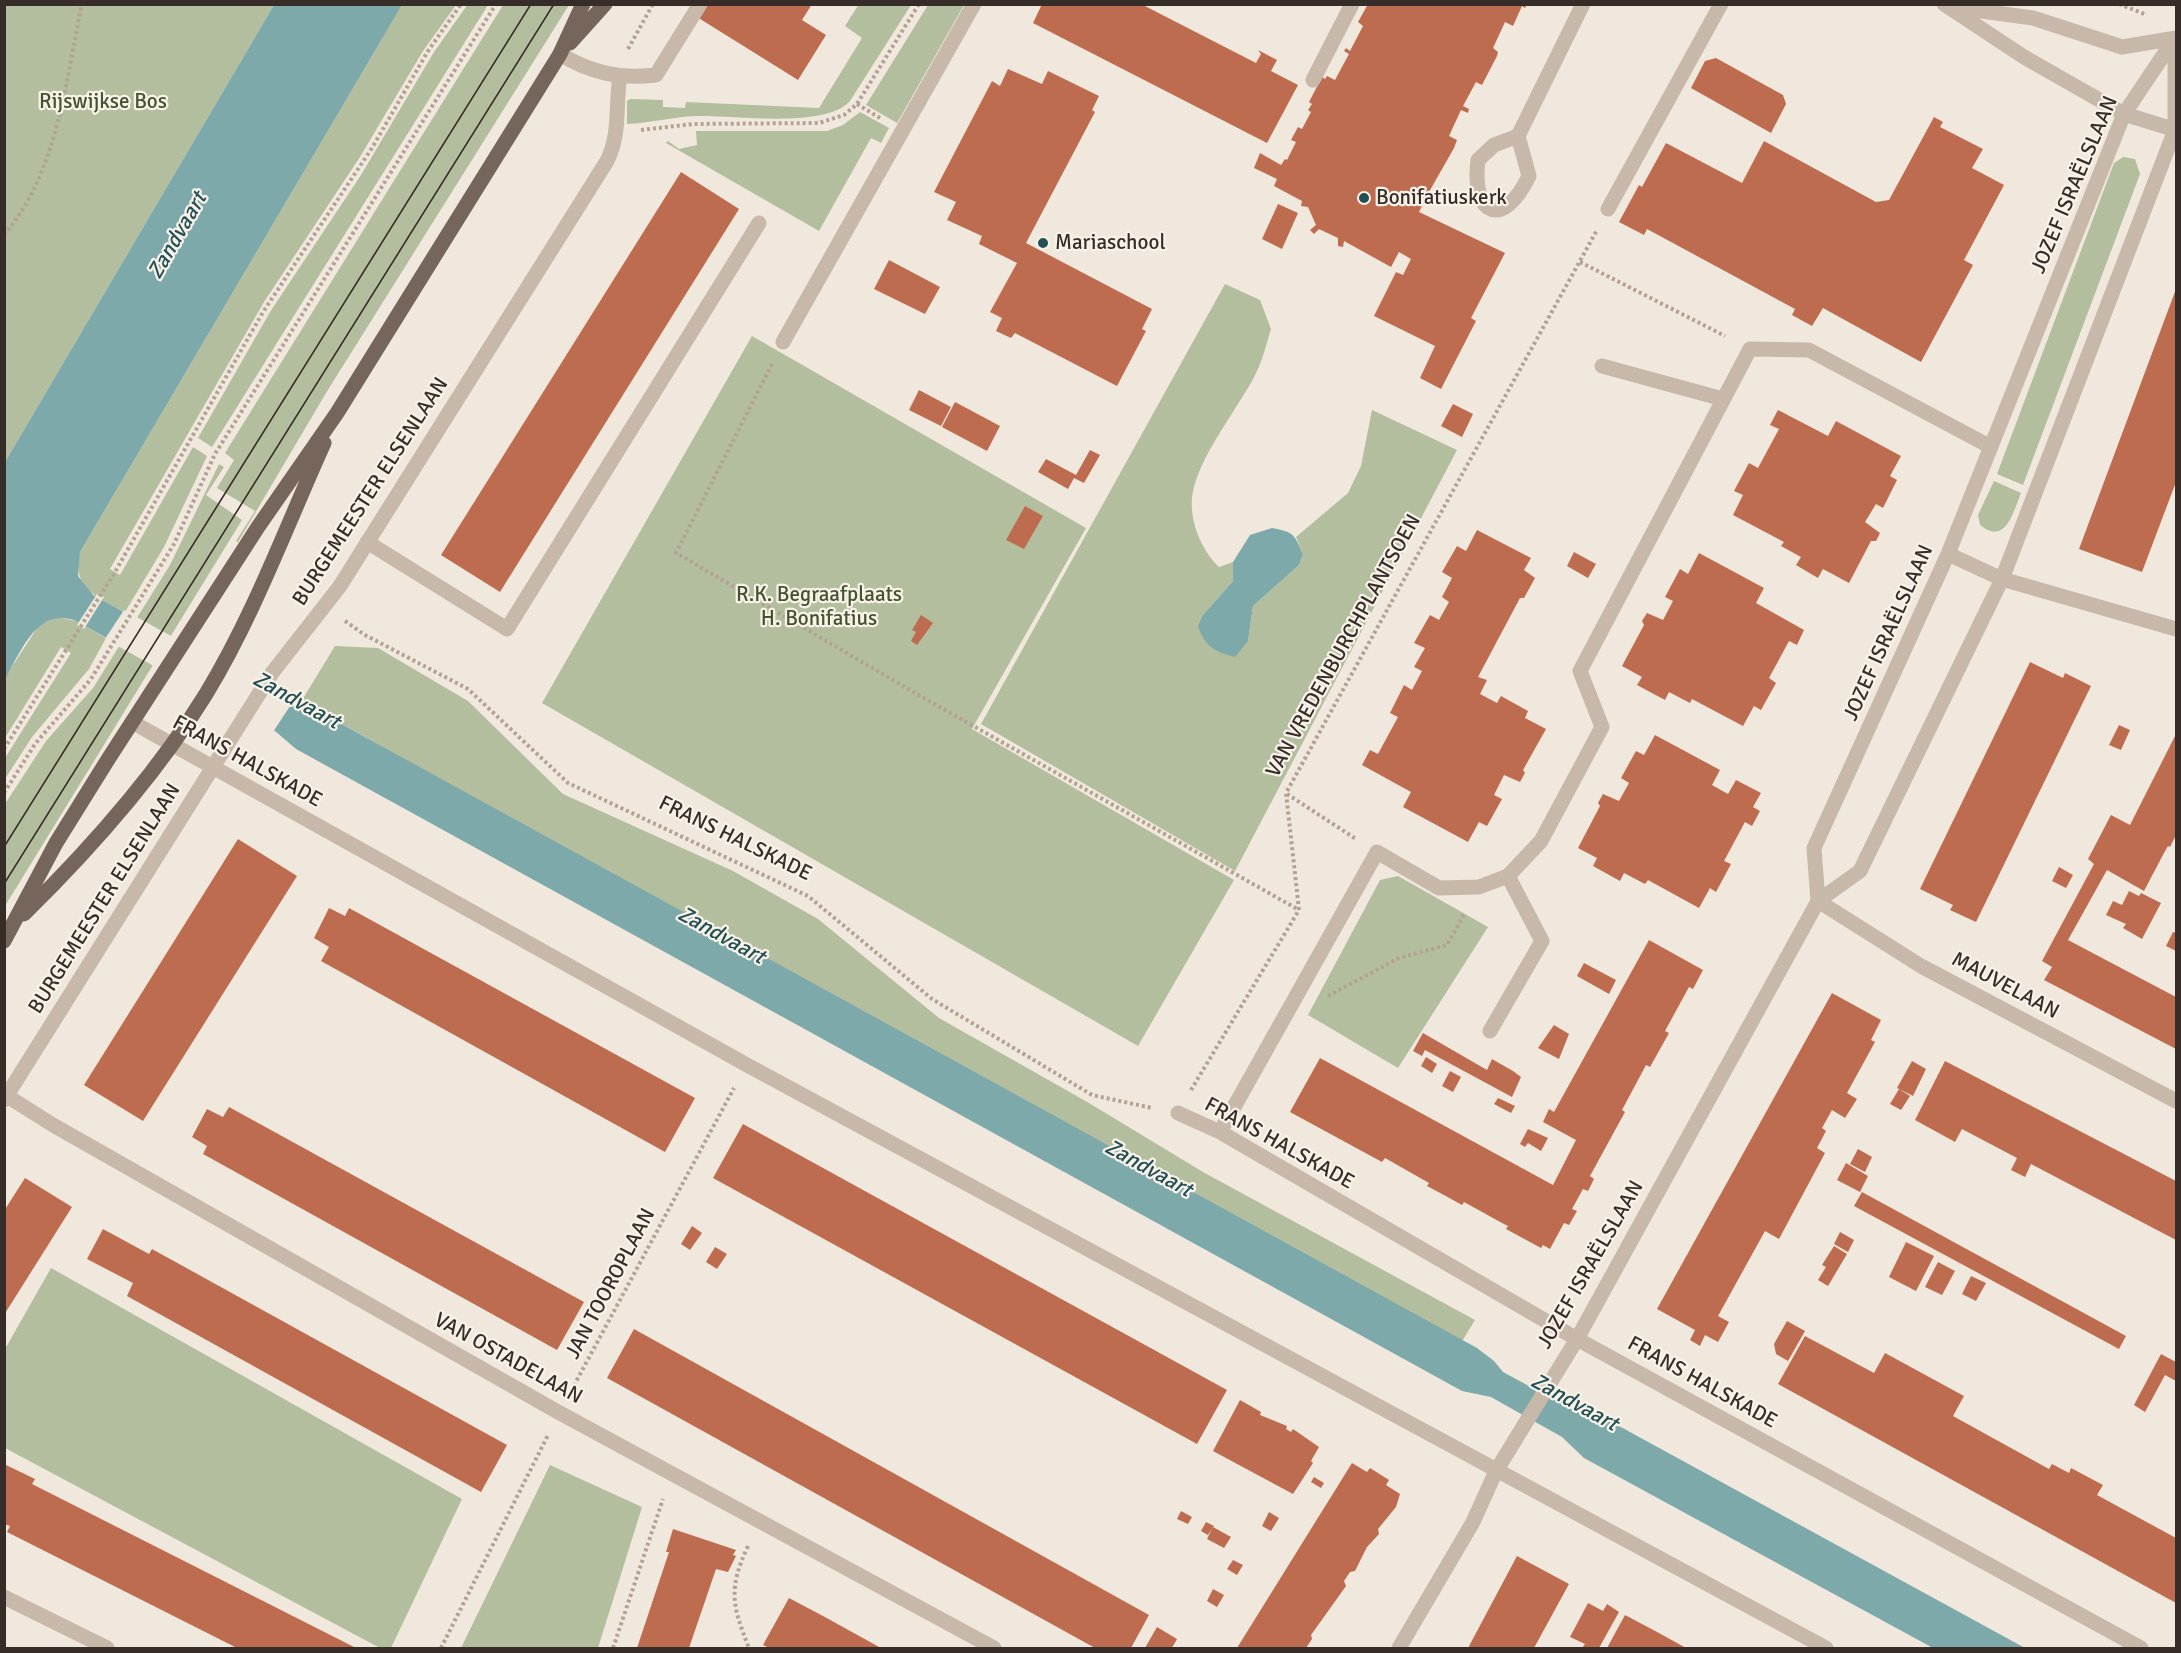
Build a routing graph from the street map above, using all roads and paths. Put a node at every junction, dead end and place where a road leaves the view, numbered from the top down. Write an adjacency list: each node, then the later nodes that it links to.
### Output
1 (82, 4): 24 (path)
2 (461, 4): 39 (path)
3 (496, 4): 41 (path)
4 (583, 4): 15 (main road, BURGEMEESTER ELSENLAAN)
5 (606, 4): 15 (main road, BURGEMEESTER ELSENLAAN)
6 (653, 4): 16 (path)
7 (700, 4): 16 (street)
8 (919, 4): 20 (path)
9 (974, 4): 26 (street)
10 (1353, 4): 17 (street)
11 (1583, 4): 21 (street)
12 (1721, 4): 22 (street)
13 (1947, 6): 14 (street); 18 (street)
14 (2176, 38): 18 (street, JOZEF ISRAËLSLAAN); 19 (street, JOZEF ISRAËLSLAAN)
15 (560, 54): 16 (street); 30 (main road, BURGEMEESTER ELSENLAAN)
16 (620, 76): 20 (street, BURGEMEESTER ELSENLAAN)
17 (1313, 80)
18 (2124, 114): 19 (street); 31 (street, JOZEF ISRAËLSLAAN)
19 (2176, 130): 34 (street, JOZEF ISRAËLSLAAN)
20 (617, 131): 32 (street, BURGEMEESTER ELSENLAAN)
21 (1518, 136): 21 (street)
22 (1608, 209): 25 (path, VAN VREDENBURCHPLANTSOEN)
23 (759, 224): 32 (street)
24 (4, 235)
25 (1580, 262): 27 (path); 42 (path, VAN VREDENBURCHPLANTSOEN)
26 (783, 342): 47 (path)
27 (1750, 349): 29 (street); 31 (street)
28 (1602, 366): 29 (street)
29 (1723, 399): 44 (street)
30 (337, 413): 37 (main road, BURGEMEESTER ELSENLAAN); 38 (main road, BURGEMEESTER ELSENLAAN)
31 (1991, 447): 33 (street, JOZEF ISRAËLSLAAN)
32 (368, 542): 35 (street, BURGEMEESTER ELSENLAAN)
33 (1948, 554): 34 (street); 46 (street, JOZEF ISRAËLSLAAN)
34 (2002, 579): 36 (street); 46 (street, JOZEF ISRAËLSLAAN)
35 (326, 606): 40 (street, BURGEMEESTER ELSENLAAN); 55 (path, FRANS HALSKADE)
36 (2176, 629)
37 (132, 722): 38 (street, FRANS HALSKADE); 48 (main road, BURGEMEESTER ELSENLAAN)
38 (172, 744): 40 (street, FRANS HALSKADE); 48 (main road, BURGEMEESTER ELSENLAAN)
39 (4, 749)
40 (213, 768): 52 (street, FRANS HALSKADE); 53 (street, BURGEMEESTER ELSENLAAN)
41 (4, 793)
42 (1286, 793): 43 (path); 47 (path, VAN VREDENBURCHPLANTSOEN)
43 (1377, 852): 45 (street); 56 (street)
44 (1508, 876): 45 (street); 51 (street)
45 (1479, 887): 50 (path)
46 (1818, 901): 54 (street, MAUVELAAN); 57 (street, JOZEF ISRAËLSLAAN)
47 (1299, 910): 55 (path)
48 (18, 920): 49 (main road, BURGEMEESTER ELSENLAAN)
49 (4, 941)
50 (1325, 997)
51 (1490, 1031)
52 (747, 1065): 58 (path, JAN TOOROPLAAN); 59 (street, FRANS HALSKADE)
53 (6, 1098): 58 (street, VAN OSTADELAAN)
54 (2176, 1101)
55 (1178, 1113): 56 (street, FRANS HALSKADE)
56 (1220, 1132): 57 (street, FRANS HALSKADE)
57 (1577, 1339): 59 (street, JOZEF ISRAËLSLAAN); 70 (street, FRANS HALSKADE)
58 (558, 1412): 60 (street, VAN OSTADELAAN); 64 (path, JAN TOOROPLAAN)
59 (1496, 1471): 68 (street, JOZEF ISRAËLSLAAN); 69 (street, FRANS HALSKADE)
60 (672, 1473): 61 (street, VAN OSTADELAAN); 65 (path)
61 (760, 1521): 66 (path); 67 (street, VAN OSTADELAAN)
62 (4, 1597): 63 (street)
63 (107, 1648)
64 (441, 1648)
65 (613, 1648)
66 (749, 1648)
67 (994, 1648)
68 (1399, 1648)
69 (1826, 1648)
70 (2141, 1648)

